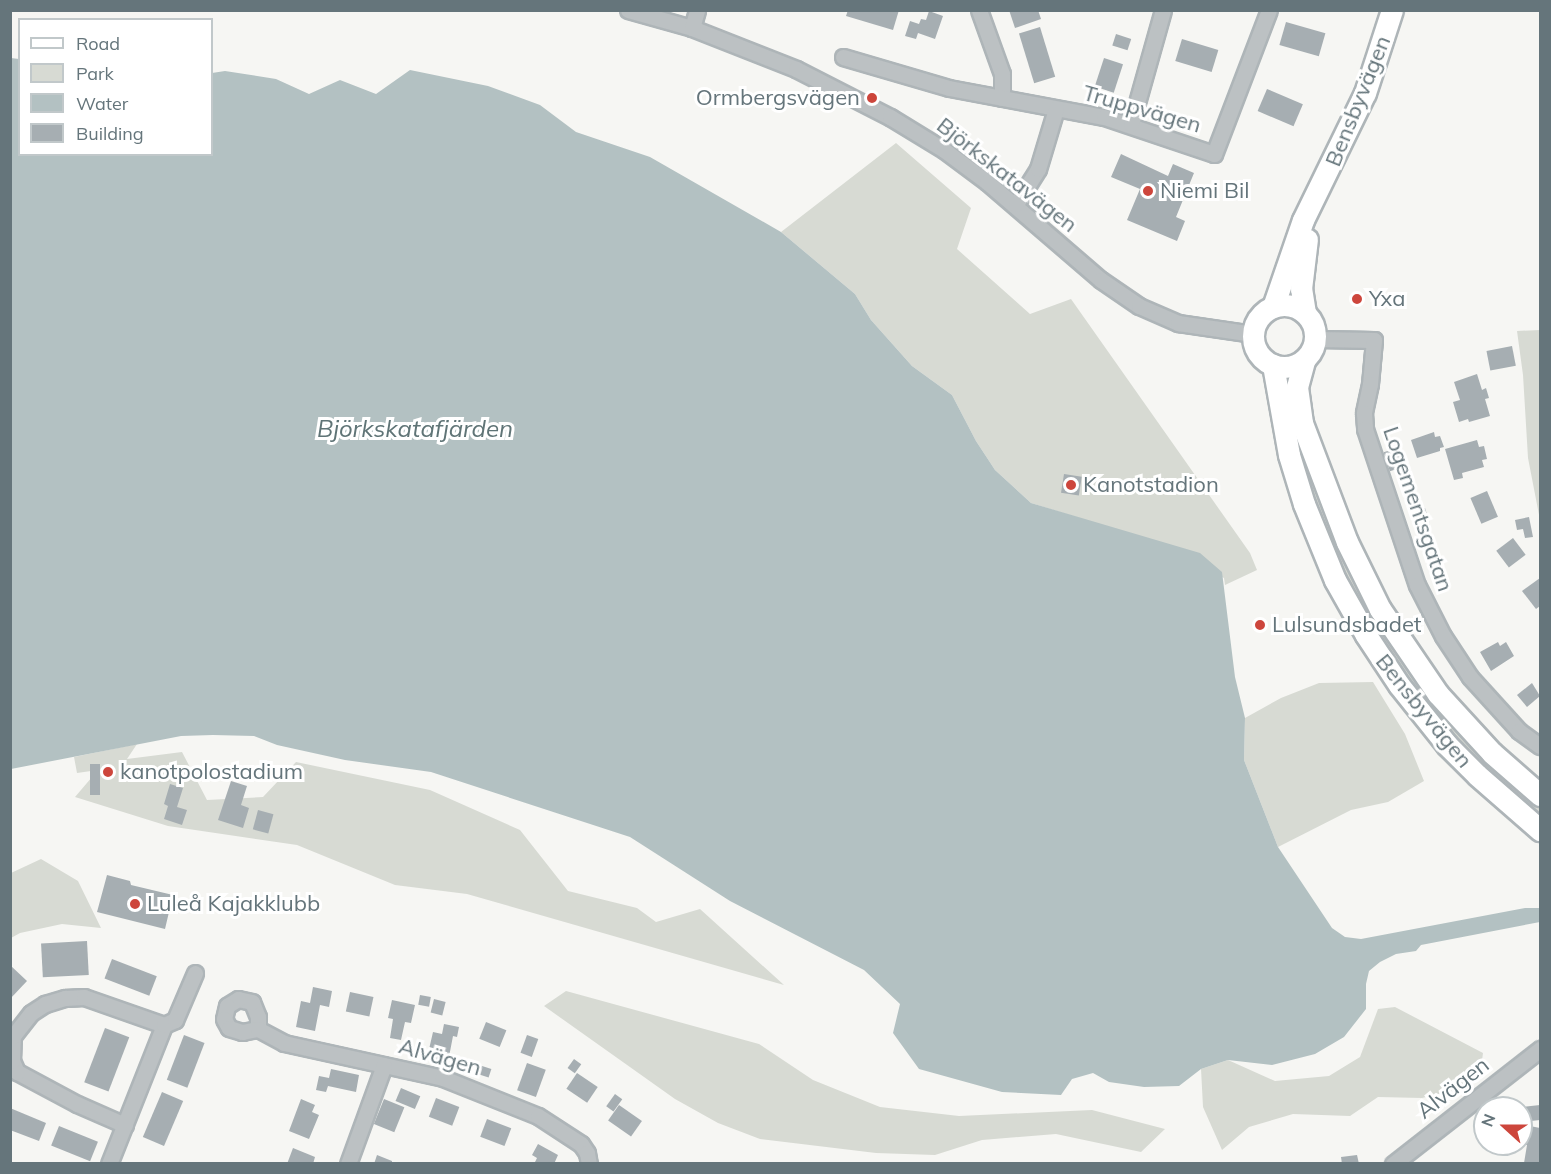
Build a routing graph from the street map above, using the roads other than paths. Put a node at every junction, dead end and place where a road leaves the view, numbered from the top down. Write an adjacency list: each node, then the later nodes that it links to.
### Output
1 (628, 10): 7 (street, Björkskatavägen)
2 (697, 10): 7 (street)
3 (979, 10): 9 (street)
4 (1163, 10): 11 (street)
5 (1269, 10): 11 (street, Truppvägen)
6 (1392, 10): 12 (main road, Bensbyvägen)
7 (692, 28): 13 (street, Björkskatavägen)
8 (843, 57): 9 (street, Truppvägen)
9 (1002, 98): 10 (street, Truppvägen)
10 (1056, 110): 11 (street, Truppvägen); 13 (street, Truppvägen)
11 (1131, 124)
12 (1320, 190): 14 (main road, Bensbyvägen); 15 (main road, Bensbyvägen)
13 (1016, 204): 16 (street, Björkskatavägen)
14 (1274, 307): 15 (main road); 16 (main road)
15 (1305, 313): 17 (main road)
16 (1253, 334): 19 (main road)
17 (1316, 339): 18 (main road); 20 (street, Logementsgatan)
18 (1304, 361): 19 (main road); 21 (main road, Bensbyvägen)
19 (1273, 366): 22 (main road, Bensbyvägen)
20 (1540, 746)
21 (1540, 795)
22 (1540, 830)
23 (195, 973): 24 (street)
24 (164, 1025): 28 (street); 28 (street)
25 (258, 1029): 27 (street, Alvägen)
26 (1540, 1049): 32 (street, Alvägen)
27 (384, 1065): 30 (street); 31 (street, Alvägen)
28 (124, 1125): 29 (street)
29 (109, 1164)
30 (348, 1164)
31 (589, 1164)
32 (1393, 1164)

